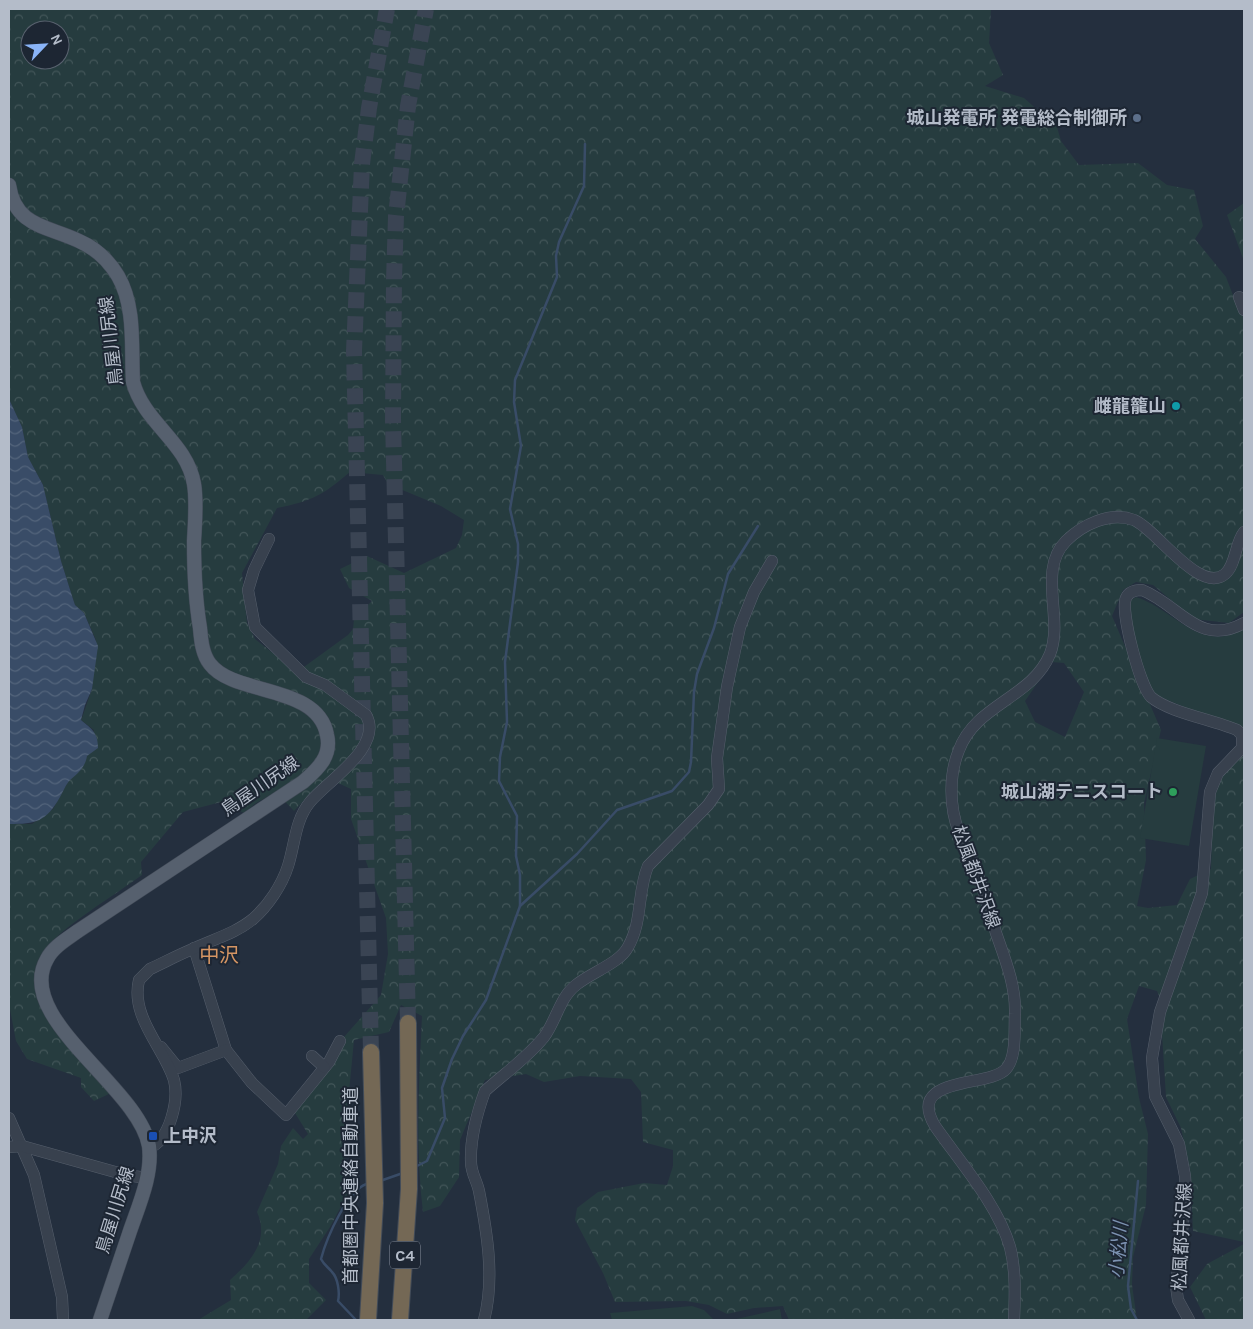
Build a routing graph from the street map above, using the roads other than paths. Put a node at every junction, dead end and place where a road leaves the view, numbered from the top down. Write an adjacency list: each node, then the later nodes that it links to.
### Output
1 (9, 185): 19 (main road, 鳥屋川尻線)
2 (1239, 297): 3 (street)
3 (1244, 310)
4 (1244, 532): 26 (street, 松風都井沢線)
5 (269, 538): 8 (street)
6 (772, 561): 25 (street)
7 (1244, 622): 27 (street, 松風都井沢線)
8 (194, 948): 11 (street); 12 (street)
9 (408, 1023): 24 (highway, C4)
10 (340, 1040): 15 (street)
11 (155, 1045): 12 (street); 19 (street)
12 (226, 1050): 15 (street)
13 (371, 1052): 21 (highway, 首都圏中央連絡自動車道 / C4)
14 (312, 1056): 15 (street)
15 (324, 1068)
16 (9, 1118): 17 (street)
17 (22, 1146): 18 (street); 20 (street); 22 (street)
18 (9, 1147)
19 (149, 1148): 20 (main road, 鳥屋川尻線)
20 (146, 1178): 23 (main road, 鳥屋川尻線)
21 (369, 1316)
22 (63, 1320)
23 (100, 1320)
24 (400, 1320)
25 (484, 1320)
26 (1014, 1320)
27 (1189, 1320)

